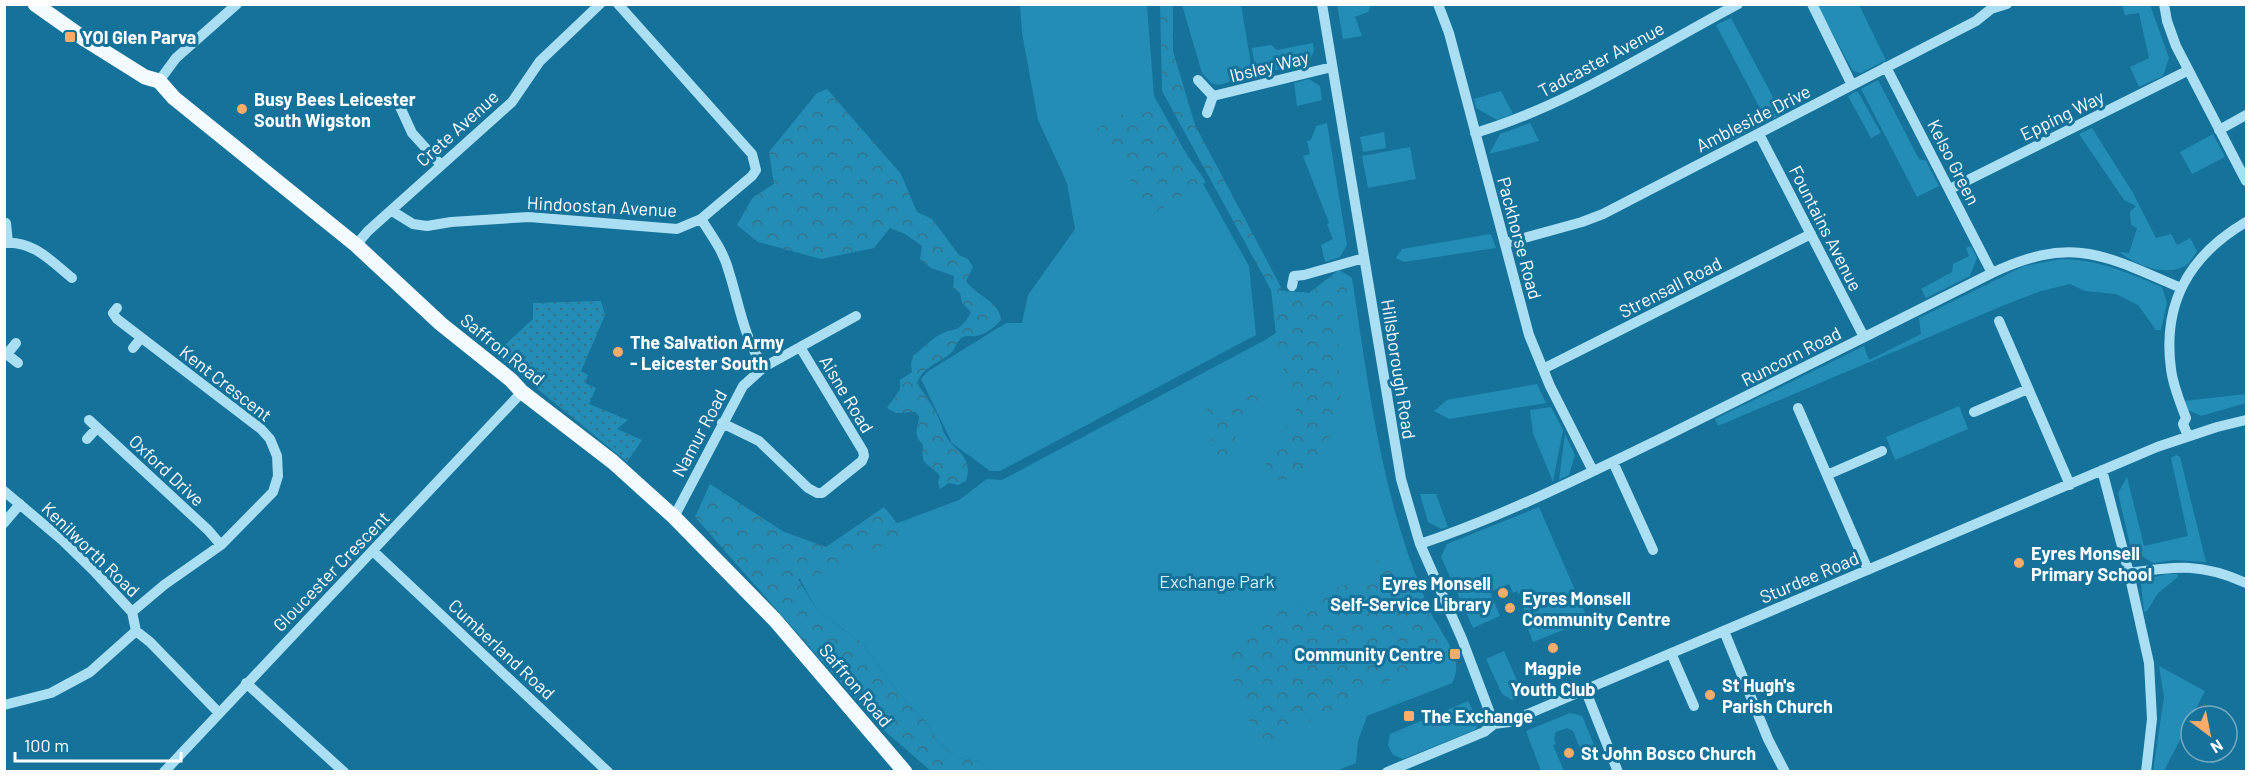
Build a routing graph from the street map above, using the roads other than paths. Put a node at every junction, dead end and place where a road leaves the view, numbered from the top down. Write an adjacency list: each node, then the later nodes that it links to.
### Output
1 (35, 4): 16 (main road, Saffron Road)
2 (237, 4): 16 (street)
3 (600, 4): 25 (street, Crete Avenue)
4 (618, 4): 29 (street, Hindoostan Avenue)
5 (1322, 4): 12 (street, Hillsborough Road)
6 (1438, 4): 23 (street, Packhorse Road)
7 (1738, 4): 23 (street, Tadcaster Avenue)
8 (1812, 4): 17 (street)
9 (2007, 4): 11 (street, Ambleside Drive)
10 (2164, 4): 14 (street)
11 (1990, 7): 13 (street, Ambleside Drive)
12 (1332, 67): 18 (street, Ibsley Way); 36 (street, Hillsborough Road)
13 (1886, 68): 17 (street, Ambleside Drive); 27 (street, Kelso Green)
14 (2187, 70): 22 (street); 27 (street, Epping Way)
15 (1198, 80): 18 (street, Ibsley Way)
16 (159, 81): 35 (main road, Saffron Road)
17 (1852, 85): 24 (street, Ambleside Drive)
18 (1213, 96): 20 (street, Ibsley Way)
19 (396, 98): 25 (street)
20 (1207, 113)
21 (2247, 115): 22 (street)
22 (2219, 130): 26 (street)
23 (1475, 133): 34 (street, Packhorse Road)
24 (1759, 134): 32 (street, Fountains Avenue); 34 (street, Ambleside Drive)
25 (441, 165): 28 (street, Crete Avenue)
26 (2247, 181)
27 (1950, 189): 37 (street, Kelso Green)
28 (392, 211): 29 (street, Hindoostan Avenue); 35 (street, Crete Avenue)
29 (702, 219): 51 (street)
30 (6, 223): 33 (street)
31 (2245, 225): 40 (street)
32 (1811, 234): 44 (street, Fountains Avenue); 52 (street, Strensall Road)
33 (6, 243): 39 (street)
34 (1506, 243): 52 (street, Packhorse Road)
35 (356, 245): 54 (main road, Saffron Road)
36 (1364, 258): 38 (street); 71 (street, Hillsborough Road)
37 (1992, 273): 40 (street, Runcorn Road); 44 (street, Runcorn Road)
38 (1290, 277)
39 (72, 278)
40 (2181, 288): 59 (street)
41 (117, 308): 45 (street, Kent Crescent)
42 (856, 316): 47 (street, Namur Road)
43 (1999, 321): 53 (street)
44 (1864, 337): 62 (street, Runcorn Road)
45 (141, 338): 48 (street); 72 (street, Kent Crescent)
46 (16, 343): 49 (street)
47 (800, 347): 51 (street, Namur Road); 58 (street, Aisne Road)
48 (133, 348)
49 (6, 353): 50 (street)
50 (18, 363)
51 (764, 367): 58 (street, Namur Road)
52 (1543, 369): 64 (street, Packhorse Road)
53 (2028, 389): 56 (street); 66 (street)
54 (522, 392): 69 (main road, Saffron Road); 74 (street, Gloucester Crescent)
55 (1798, 408): 65 (street)
56 (1974, 412)
57 (2247, 420): 59 (street, Sturdee Road)
58 (722, 423): 69 (street, Namur Road)
59 (2188, 436): 63 (street, Sturdee Road)
60 (87, 439): 72 (street, Oxford Drive)
61 (1882, 451): 65 (street)
62 (1613, 462): 64 (street, Runcorn Road); 73 (street)
63 (2102, 470): 66 (street, Sturdee Road); 76 (street)
64 (1593, 471): 71 (street, Runcorn Road)
65 (1827, 475): 75 (street)
66 (2070, 485): 75 (street, Sturdee Road)
67 (4, 491): 68 (street, Kenilworth Road)
68 (20, 504): 70 (street); 78 (street, Kenilworth Road)
69 (674, 517): 91 (main road, Saffron Road)
70 (4, 523)
71 (1420, 544): 87 (street, Hillsborough Road)
72 (221, 545): 78 (street, Kent Crescent)
73 (1653, 550)
74 (373, 551): 82 (street, Gloucester Crescent); 90 (street, Cumberland Road)
75 (1868, 570): 80 (street, Sturdee Road)
76 (2129, 573): 77 (street); 95 (street)
77 (2247, 583)
78 (132, 612): 79 (street, Kenilworth Road)
79 (136, 631): 84 (street); 86 (street)
80 (1724, 631): 81 (street, Sturdee Road); 94 (street)
81 (1671, 653): 83 (street, Sturdee Road); 85 (street)
82 (246, 683): 86 (street, Gloucester Crescent); 89 (street)
83 (1585, 689): 87 (street, Sturdee Road); 93 (street)
84 (4, 705)
85 (1694, 706)
86 (219, 713): 88 (street, Gloucester Crescent)
87 (1494, 724): 92 (street, Sturdee Road)
88 (164, 771)
89 (344, 771)
90 (608, 771)
91 (904, 771)
92 (1387, 771)
93 (1618, 771)
94 (1785, 771)
95 (2146, 771)

